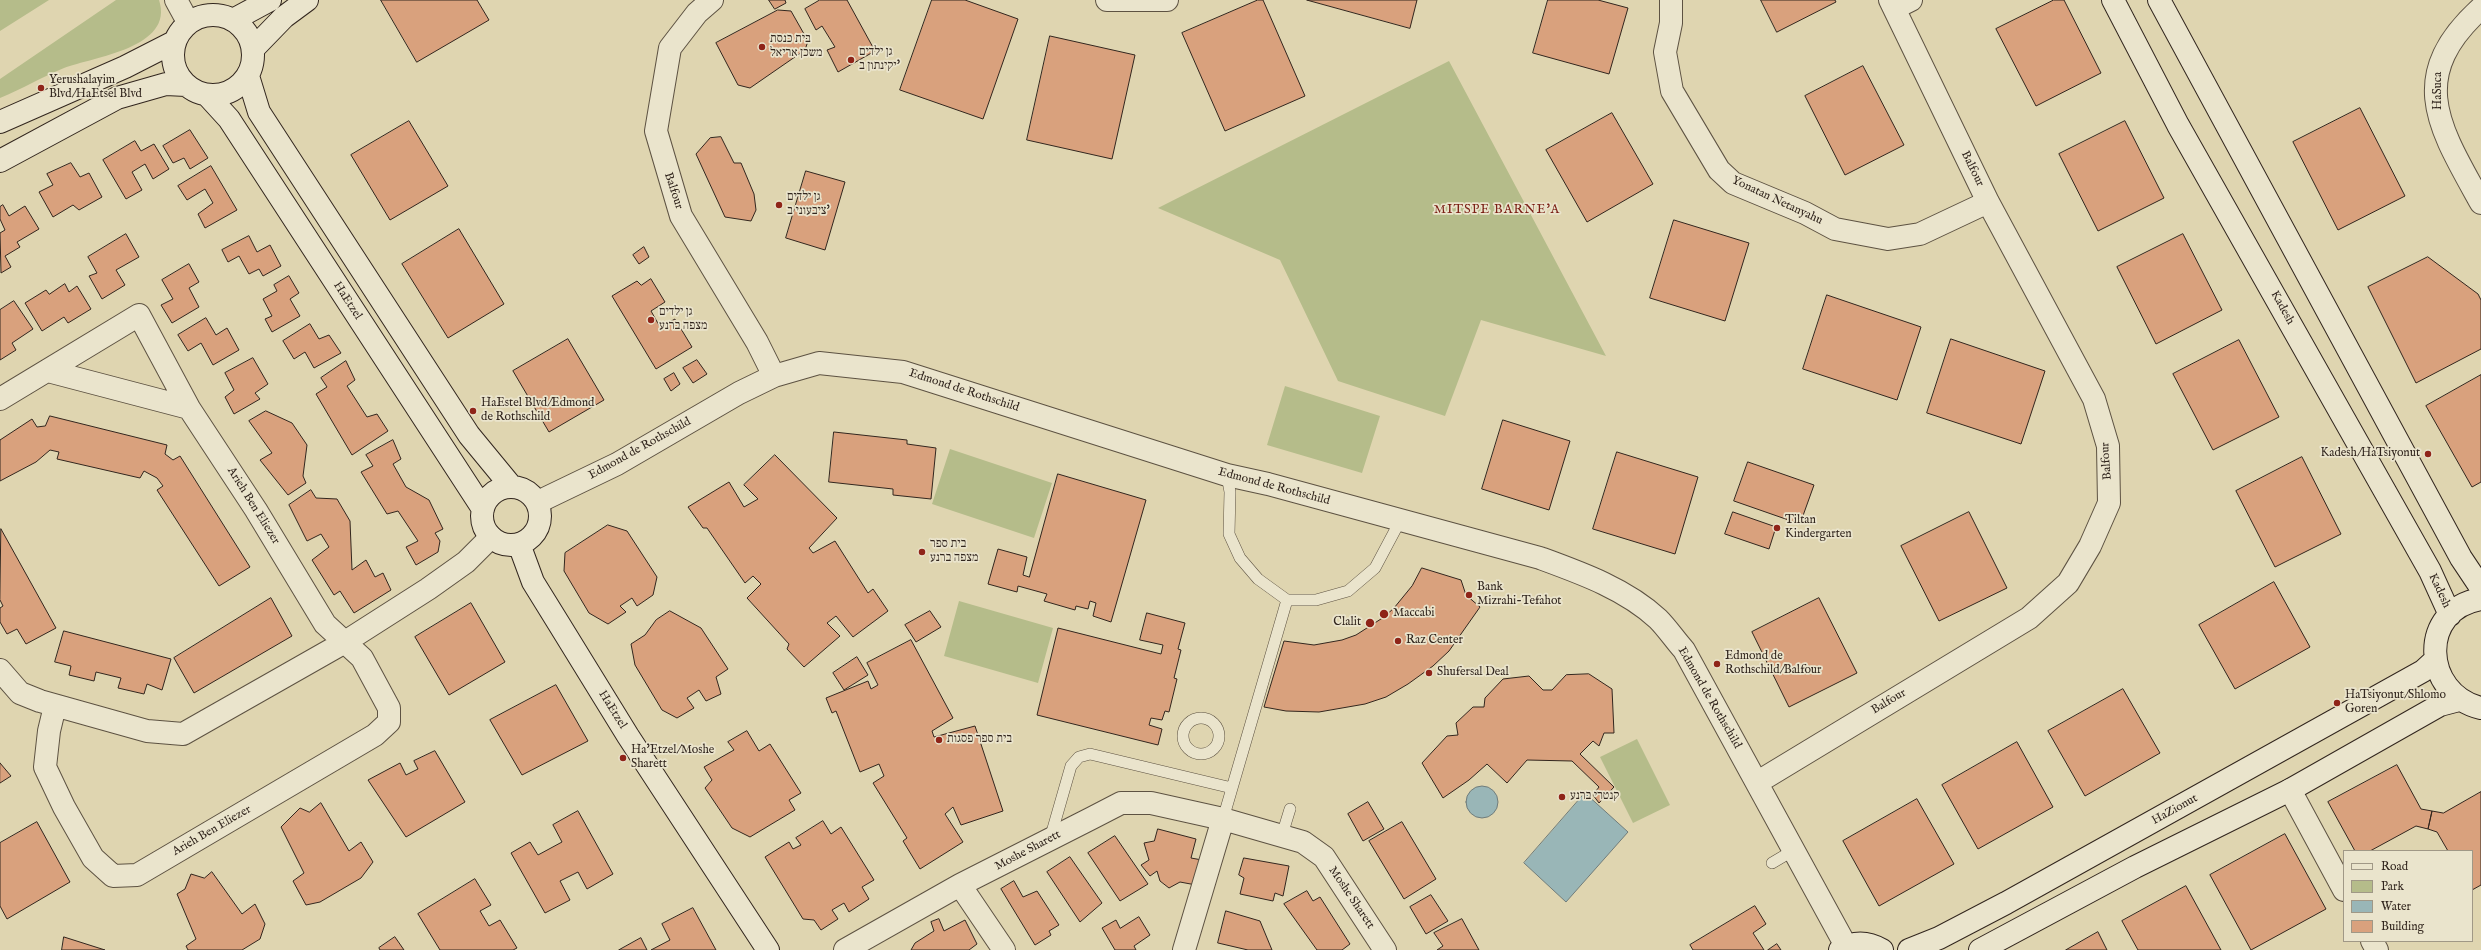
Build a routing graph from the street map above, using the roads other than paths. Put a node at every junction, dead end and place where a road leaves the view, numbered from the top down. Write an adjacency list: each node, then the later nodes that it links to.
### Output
1 (176, 0): 13 (street)
2 (270, 0): 12 (street)
3 (307, 0): 15 (street)
4 (712, 0): 24 (street, Balfour)
5 (1107, 0): 6 (street)
6 (1167, 0)
7 (1671, 0): 21 (street, Yonatan Netanyahu)
8 (2114, 0): 37 (street, Kadesh)
9 (2159, 0): 34 (street)
10 (1899, 3): 21 (street, Balfour)
11 (2481, 8): 22 (street, HaSuca)
12 (233, 20): 13 (street); 15 (street)
13 (188, 22): 14 (street)
14 (174, 42): 17 (street); 19 (street)
15 (253, 49): 16 (street)
16 (248, 76): 18 (street); 28 (street)
17 (186, 85): 18 (street); 20 (street)
18 (208, 96): 30 (street, HaEtzel)
19 (0, 122)
20 (0, 161)
21 (1988, 202): 44 (street, Balfour)
22 (2481, 203)
23 (48, 371): 25 (street, Arieh Ben Eliezer); 26 (street); 26 (street, Arieh Ben Eliezer)
24 (774, 376): 27 (street, Edmond de Rothschild); 29 (street, Edmond de Rothschild)
25 (0, 399)
26 (189, 408): 38 (street, Arieh Ben Eliezer)
27 (1226, 475): 31 (street, Edmond de Rothschild); 36 (lane)
28 (511, 486): 29 (street); 30 (street)
29 (538, 502): 33 (street)
30 (483, 509): 32 (street)
31 (1400, 521): 36 (lane); 44 (street, Edmond de Rothschild)
32 (491, 537): 33 (street); 38 (street)
33 (519, 544): 56 (street, HaEtzel)
34 (2481, 588)
35 (2481, 599): 37 (street)
36 (1287, 600): 45 (lane)
37 (2450, 615): 39 (street)
38 (345, 642): 42 (street); 42 (street, Arieh Ben Eliezer)
39 (2435, 660): 41 (street); 62 (street, HaZionut)
40 (0, 670): 42 (street)
41 (2459, 700): 43 (street); 46 (street)
42 (55, 706)
43 (2481, 708)
44 (1758, 782): 51 (street, Edmond de Rothschild)
45 (1232, 788): 48 (lane); 50 (lane)
46 (2290, 790): 54 (street); 63 (street)
47 (1290, 809): 49 (lane)
48 (1223, 820): 49 (street, Moshe Sharett); 50 (street, Moshe Sharett); 59 (street)
49 (1282, 835): 60 (street, Moshe Sharett)
50 (1050, 839): 53 (street, Moshe Sharett)
51 (1794, 850): 52 (lane); 55 (street, Edmond de Rothschild)
52 (1772, 863)
53 (960, 885): 57 (street, Moshe Sharett); 58 (street)
54 (2343, 888)
55 (1843, 948): 61 (street)
56 (768, 950)
57 (845, 950)
58 (1004, 950)
59 (1184, 950)
60 (1385, 950)
61 (1882, 950)
62 (1909, 950)
63 (1980, 950)

